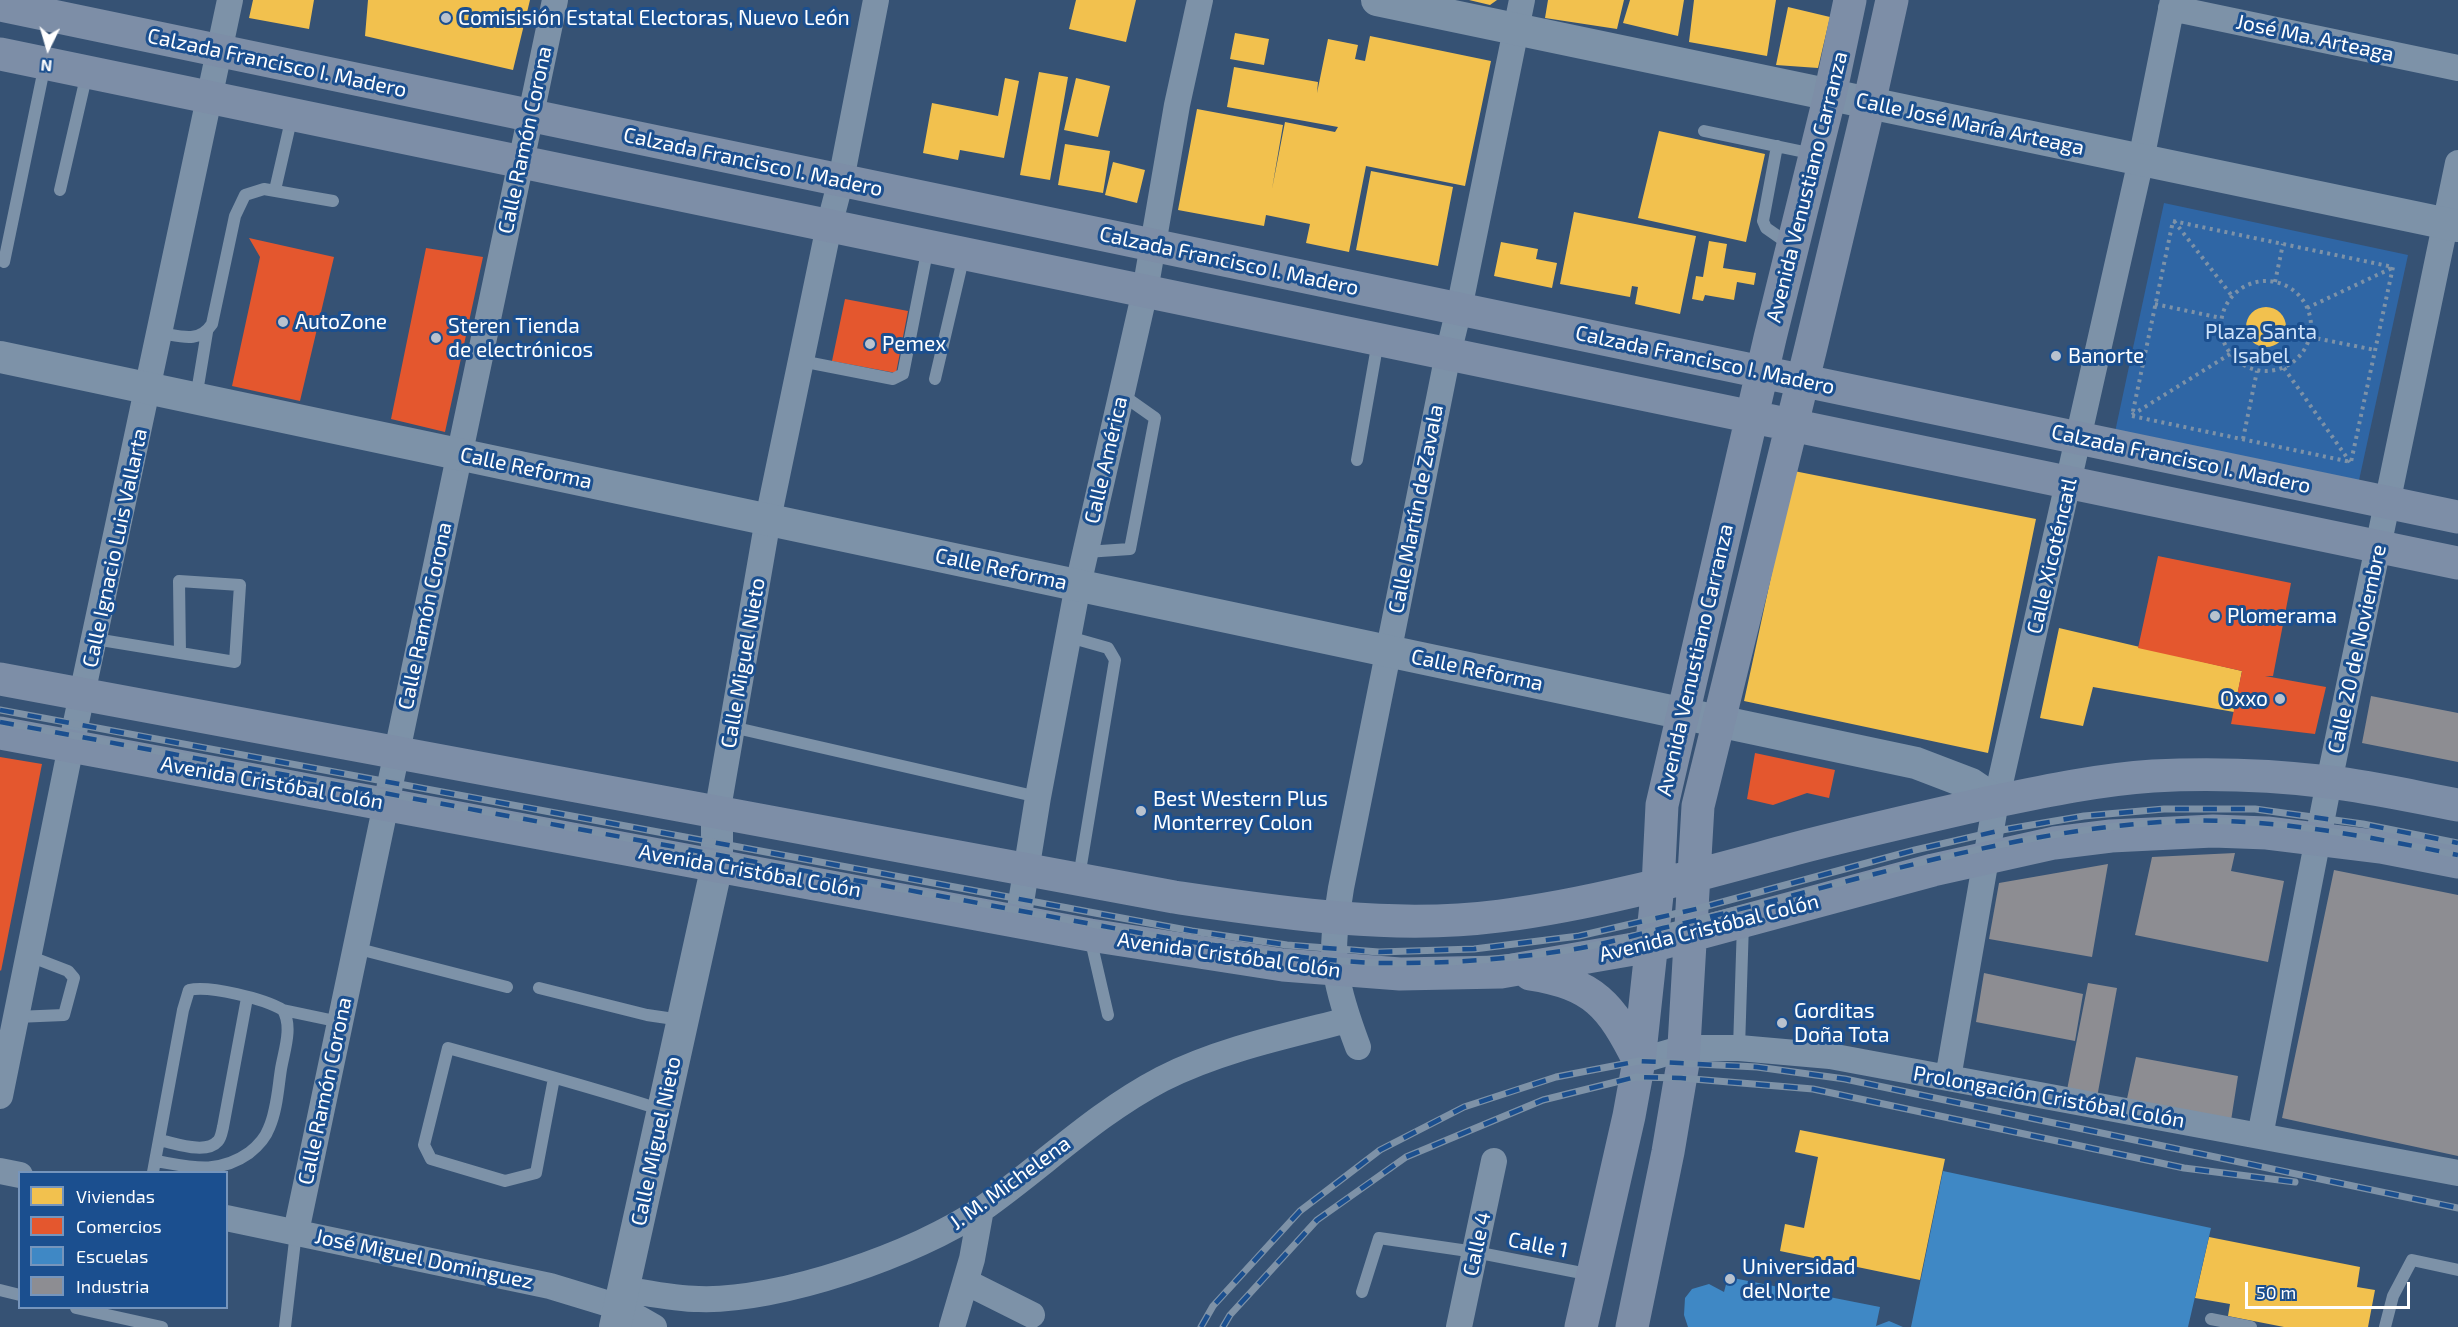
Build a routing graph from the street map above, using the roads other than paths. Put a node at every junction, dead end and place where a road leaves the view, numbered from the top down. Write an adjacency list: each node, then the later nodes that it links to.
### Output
1 (231, 0): 12 (street, Calle Ignacio Luis Vallarta)
2 (555, 0): 21 (street, Calle Ramón Corona)
3 (876, 0): 28 (street, Calle Miguel Nieto)
4 (1200, 0): 34 (street, Calle América)
5 (1377, 0): 11 (street, Calle José María Arteaga)
6 (1522, 0): 11 (street, Calle Martín de Zavala)
7 (1850, 0): 17 (main road, Avenida Venustiano Carranza)
8 (1892, 0): 19 (main road, Avenida Venustiano Carranza)
9 (2172, 4): 15 (street, José Ma. Arteaga); 25 (street, Calle Xicoténcatl)
10 (0, 5): 12 (main road, Calzada Francisco I. Madero)
11 (1516, 30): 17 (street, Calle José María Arteaga); 40 (street, Calle Martín de Zavala)
12 (220, 51): 18 (street, Calle Ignacio Luis Vallarta); 21 (main road, Calzada Francisco I. Madero)
13 (0, 54): 14 (main road)
14 (45, 63): 16 (main road); 38 (lane)
15 (2458, 68)
16 (87, 72): 18 (main road); 29 (lane)
17 (1830, 95): 19 (street, Calle José María Arteaga); 24 (main road, Avenida Venustiano Carranza)
18 (209, 97): 20 (main road); 42 (street, Calle Ignacio Luis Vallarta)
19 (1869, 104): 25 (street, Calle José María Arteaga); 49 (main road, Avenida Venustiano Carranza)
20 (293, 114): 26 (main road); 30 (lane)
21 (531, 116): 26 (street, Calle Ramón Corona); 28 (main road, Calzada Francisco I. Madero)
22 (1704, 131): 23 (lane)
23 (1777, 146): 24 (lane); 36 (lane)
24 (1815, 154): 36 (main road, Avenida Venustiano Carranza)
25 (2141, 160): 32 (street, Calle José María Arteaga); 55 (street, Calle Xicoténcatl)
26 (521, 162): 33 (main road); 56 (street, Calle Ramón Corona)
27 (2458, 163): 32 (street, Calle 20 de Noviembre)
28 (841, 180): 33 (street, Calle Miguel Nieto); 34 (main road, Calzada Francisco I. Madero)
29 (60, 190)
30 (275, 190): 31 (lane); 41 (lane)
31 (333, 201)
32 (2451, 224): 59 (street, Calle 20 de Noviembre)
33 (830, 225): 35 (main road); 46 (street, Calle Miguel Nieto)
34 (1153, 245): 39 (street, Calle América); 40 (main road, Calzada Francisco I. Madero)
35 (929, 246): 37 (main road); 46 (lane)
36 (1793, 247): 47 (main road, Avenida Venustiano Carranza)
37 (964, 253): 39 (main road); 48 (lane)
38 (4, 262)
39 (1145, 291): 43 (main road); 51 (street, Calle América)
40 (1459, 309): 44 (street, Calle Martín de Zavala); 47 (main road, Calzada Francisco I. Madero)
41 (207, 332): 42 (lane); 52 (lane)
42 (160, 333): 50 (street, Calle Ignacio Luis Vallarta)
43 (1379, 339): 44 (main road); 57 (lane)
44 (1448, 354): 53 (main road); 68 (street, Calle Martín de Zavala)
45 (0, 357): 50 (street, Calle Reforma)
46 (801, 361): 61 (street, Calle Miguel Nieto)
47 (1762, 372): 49 (main road, Calzada Francisco I. Madero); 53 (main road, Avenida Venustiano Carranza)
48 (935, 380)
49 (1803, 381): 54 (main road, Avenida Venustiano Carranza); 55 (main road, Calzada Francisco I. Madero)
50 (149, 388): 52 (street, Calle Reforma); 67 (street, Calle Ignacio Luis Vallarta)
51 (1121, 394): 63 (street, Calle América); 63 (lane)
52 (196, 398): 56 (street, Calle Reforma)
53 (1752, 417): 54 (main road); 72 (main road, Avenida Venustiano Carranza)
54 (1792, 426): 58 (main road); 73 (main road, Avenida Venustiano Carranza)
55 (2079, 438): 58 (street, Calle Xicoténcatl); 59 (main road, Calzada Francisco I. Madero)
56 (460, 454): 61 (street, Calle Reforma); 77 (street, Calle Ramón Corona)
57 (1357, 460)
58 (2069, 482): 62 (main road); 80 (street, Calle Xicoténcatl)
59 (2388, 503): 60 (main road, Calzada Francisco I. Madero); 62 (street, Calle 20 de Noviembre)
60 (2458, 517)
61 (768, 519): 65 (street, Calle Reforma); 74 (street, Calle Miguel Nieto)
62 (2379, 546): 64 (main road); 78 (street, Calle 20 de Noviembre)
63 (1086, 552): 65 (street, Calle América)
64 (2458, 563)
65 (1078, 585): 66 (street, Calle América); 68 (street, Calle Reforma)
66 (1069, 637): 79 (street, Calle América); 90 (lane)
67 (95, 639): 69 (lane); 71 (street, Calle Ignacio Luis Vallarta)
68 (1388, 651): 72 (street, Calle Reforma); 92 (street, Calle Martín de Zavala)
69 (180, 653): 69 (lane)
70 (0, 679): 71 (main road)
71 (83, 694): 76 (street, Calle Ignacio Luis Vallarta); 77 (main road)
72 (1683, 714): 73 (street, Calle Reforma); 91 (main road, Avenida Venustiano Carranza)
73 (1718, 721): 80 (street, Calle Reforma); 89 (main road, Avenida Venustiano Carranza)
74 (732, 727): 79 (lane); 83 (street, Calle Miguel Nieto)
75 (0, 733): 76 (main road, Avenida Cristóbal Colón)
76 (71, 746): 81 (main road, Avenida Cristóbal Colón); 99 (street, Calle Ignacio Luis Vallarta)
77 (397, 751): 81 (street, Calle Ramón Corona); 83 (main road)
78 (2329, 782): 80 (main road); 82 (main road); 84 (street, Calle 20 de Noviembre)
79 (1038, 797): 88 (street, Calle América)
80 (1996, 801): 85 (street, Calle Xicoténcatl); 89 (main road)
81 (386, 804): 87 (main road, Avenida Cristóbal Colón); 98 (street, Calle Ramón Corona)
82 (2458, 805)
83 (717, 814): 87 (street, Calle Miguel Nieto); 88 (main road)
84 (2319, 838): 85 (main road, Avenida Cristóbal Colón); 86 (main road, Avenida Cristóbal Colón); 119 (street, Calle 20 de Noviembre)
85 (1986, 858): 94 (main road, Avenida Cristóbal Colón); 116 (street, Calle Xicoténcatl)
86 (2458, 862)
87 (717, 865): 93 (main road, Avenida Cristóbal Colón); 108 (street, Calle Miguel Nieto)
88 (1027, 871): 90 (main road); 93 (street, Calle América)
89 (1695, 876): 91 (main road); 96 (main road, Avenida Venustiano Carranza)
90 (1079, 880): 92 (main road)
91 (1658, 886): 92 (main road); 97 (main road, Avenida Venustiano Carranza)
92 (1337, 918): 100 (street, Calle Martín de Zavala)
93 (1018, 921): 95 (main road, Avenida Cristóbal Colón)
94 (1743, 922): 96 (main road, Avenida Cristóbal Colón); 113 (lane)
95 (1090, 935): 100 (main road, Avenida Cristóbal Colón); 106 (lane)
96 (1690, 936): 97 (main road, Avenida Cristóbal Colón); 112 (main road, Avenida Venustiano Carranza)
97 (1651, 946): 101 (main road, Avenida Cristóbal Colón); 114 (main road, Avenida Venustiano Carranza)
98 (355, 948): 102 (lane); 110 (street, Calle Ramón Corona)
99 (28, 956): 107 (street, Calle Ignacio Luis Vallarta); 107 (lane)
100 (1335, 970): 101 (main road, Avenida Cristóbal Colón); 109 (street, Calle Martín de Zavala)
101 (1501, 972): 114 (main road)
102 (507, 987)
103 (539, 987): 108 (lane)
104 (247, 998): 105 (lane); 120 (lane); 120 (lane)
105 (283, 1010): 110 (lane); 122 (lane)
106 (1108, 1015)
107 (16, 1017): 117 (street, Calle Ignacio Luis Vallarta)
108 (682, 1020): 118 (street, Calle Miguel Nieto)
109 (1348, 1020): 111 (street, Calle Martín de Zavala); 126 (street, J. M. Michelena)
110 (340, 1022): 128 (street, Calle Ramón Corona)
111 (1358, 1047)
112 (1684, 1048): 113 (street, Prolongación Cristóbal Colón); 114 (street, Prolongación Cristóbal Colón); 146 (main road, Avenida Venustiano Carranza)
113 (1739, 1048): 116 (street, Prolongación Cristóbal Colón)
114 (1639, 1061): 131 (main road, Avenida Venustiano Carranza)
115 (554, 1078): 115 (lane); 118 (lane)
116 (1948, 1078): 119 (street, Prolongación Cristóbal Colón)
117 (0, 1096)
118 (662, 1110): 136 (street, Calle Miguel Nieto)
119 (2260, 1136): 124 (street, Prolongación Cristóbal Colón)
120 (159, 1140): 122 (lane)
121 (1494, 1161): 129 (street, Calle 4)
122 (154, 1167)
123 (0, 1171): 125 (street)
124 (2458, 1173)
125 (18, 1175)
126 (981, 1209): 132 (street); 136 (street, J. M. Michelena)
127 (228, 1218): 128 (street, José Miguel Dominguez)
128 (296, 1232): 136 (street, José Miguel Dominguez); 141 (lane)
129 (1475, 1252): 131 (lane, Calle 1); 134 (lane, Calle 1); 144 (street, Calle 4)
130 (2458, 1270): 148 (lane)
131 (1593, 1275): 145 (main road, Avenida Venustiano Carranza)
132 (966, 1282): 138 (street); 143 (street)
133 (0, 1290): 135 (lane)
134 (1362, 1292)
135 (18, 1294)
136 (619, 1308): 142 (street)
137 (81, 1309): 140 (lane)
138 (1032, 1315)
139 (2211, 1319): 147 (lane)
140 (162, 1327)
141 (285, 1327)
142 (654, 1327)
143 (952, 1327)
144 (1459, 1327)
145 (1581, 1327)
146 (1632, 1327)
147 (2251, 1327)
148 (2385, 1327)

